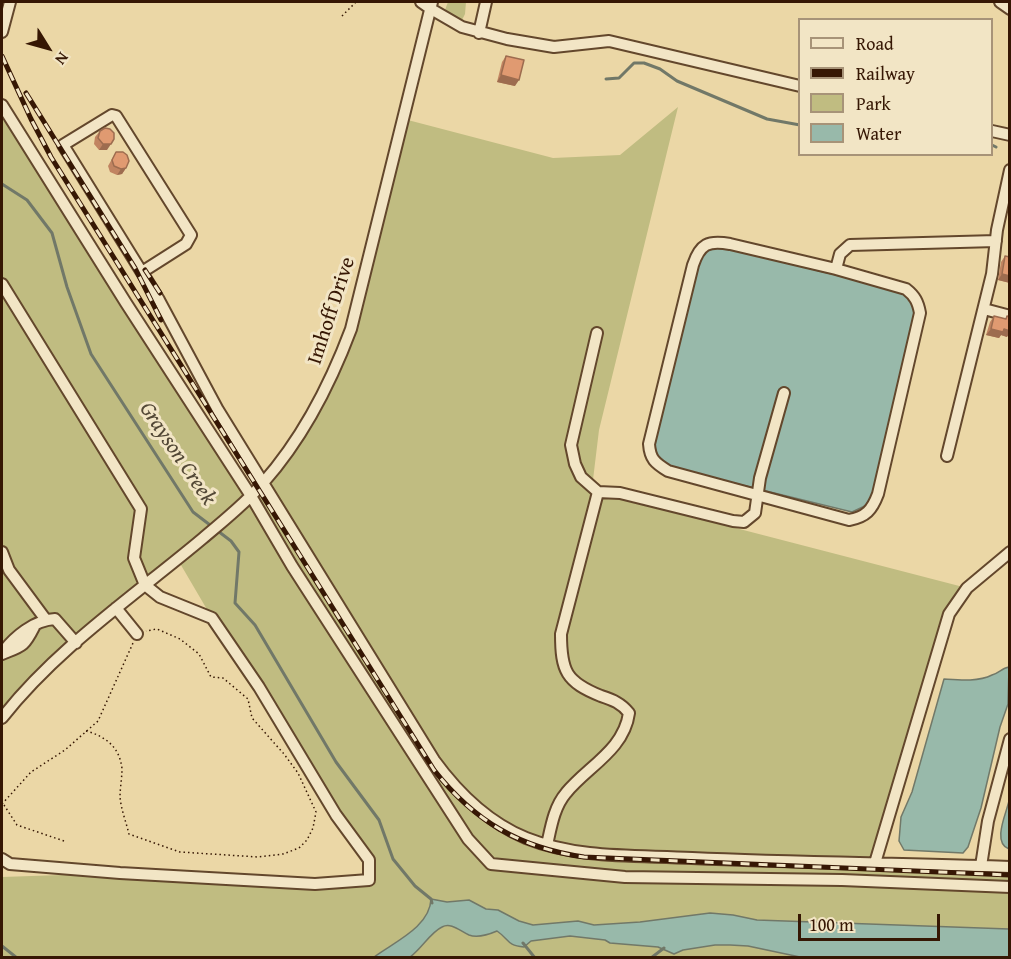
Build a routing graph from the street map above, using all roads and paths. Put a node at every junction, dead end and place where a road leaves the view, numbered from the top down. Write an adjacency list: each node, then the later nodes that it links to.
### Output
1 (10, 2): 9 (street)
2 (356, 2): 8 (path)
3 (421, 2): 6 (street)
4 (486, 2): 10 (street)
5 (1000, 2): 7 (street)
6 (431, 5): 10 (street); 25 (street, Imhoff Drive)
7 (1010, 9)
8 (342, 16)
9 (2, 32)
10 (479, 33): 11 (street)
11 (798, 86)
12 (2, 105): 28 (street)
13 (993, 131): 14 (street)
14 (1010, 135)
15 (1009, 173): 16 (street)
16 (996, 241): 17 (street); 20 (street)
17 (836, 269): 27 (street); 27 (street)
18 (142, 272): 18 (street); 25 (street)
19 (2, 284): 31 (street)
20 (984, 309): 21 (street); 24 (street)
21 (1010, 316)
22 (597, 333): 26 (street)
23 (784, 393): 27 (street)
24 (947, 456)
25 (263, 483): 28 (street, Imhoff Drive); 42 (street)
26 (598, 492): 27 (street); 42 (street)
27 (757, 495)
28 (249, 498): 31 (street, Imhoff Drive); 47 (street)
29 (2, 552): 33 (street)
30 (1010, 552): 44 (street)
31 (145, 585): 32 (street, Imhoff Drive); 43 (street)
32 (116, 608): 34 (street); 35 (street, Imhoff Drive)
33 (46, 620): 35 (street); 36 (street)
34 (137, 634): 38 (path); 38 (path)
35 (76, 643): 37 (street, Imhoff Drive)
36 (2, 653)
37 (2, 718)
38 (86, 731): 40 (path)
39 (1010, 739): 45 (street)
40 (2, 804): 41 (path)
41 (64, 841)
42 (547, 845): 44 (street)
43 (2, 859)
44 (875, 863): 45 (street)
45 (981, 866): 46 (street)
46 (1010, 867)
47 (1010, 887)

